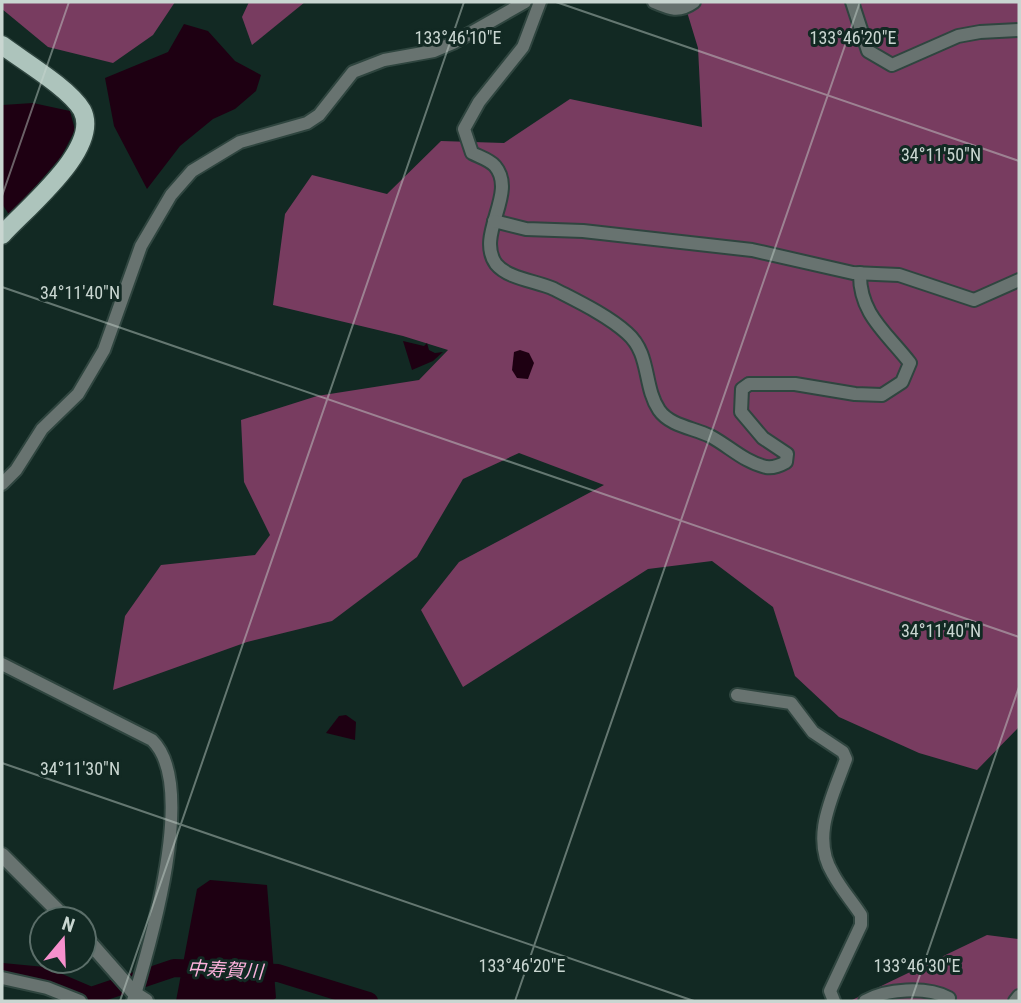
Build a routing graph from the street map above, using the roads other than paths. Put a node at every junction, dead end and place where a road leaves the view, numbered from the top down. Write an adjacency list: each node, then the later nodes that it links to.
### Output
1 (525, 2): 12 (street)
2 (540, 2): 8 (street)
3 (654, 2): 4 (street)
4 (694, 2)
5 (852, 2): 6 (street)
6 (1019, 30)
7 (2, 46): 9 (main road)
8 (494, 221): 10 (street); 10 (street)
9 (4, 228)
10 (860, 273): 11 (street)
11 (1019, 281)
12 (2, 484)
13 (2, 664): 20 (street)
14 (737, 695): 22 (street)
15 (2, 855): 16 (street)
16 (52, 905)
17 (98, 952): 20 (street)
18 (2, 978): 21 (street)
19 (1019, 996): 25 (street)
20 (138, 999)
21 (80, 1001)
22 (834, 1001)
23 (865, 1001): 24 (street)
24 (947, 1001)
25 (1015, 1001)

